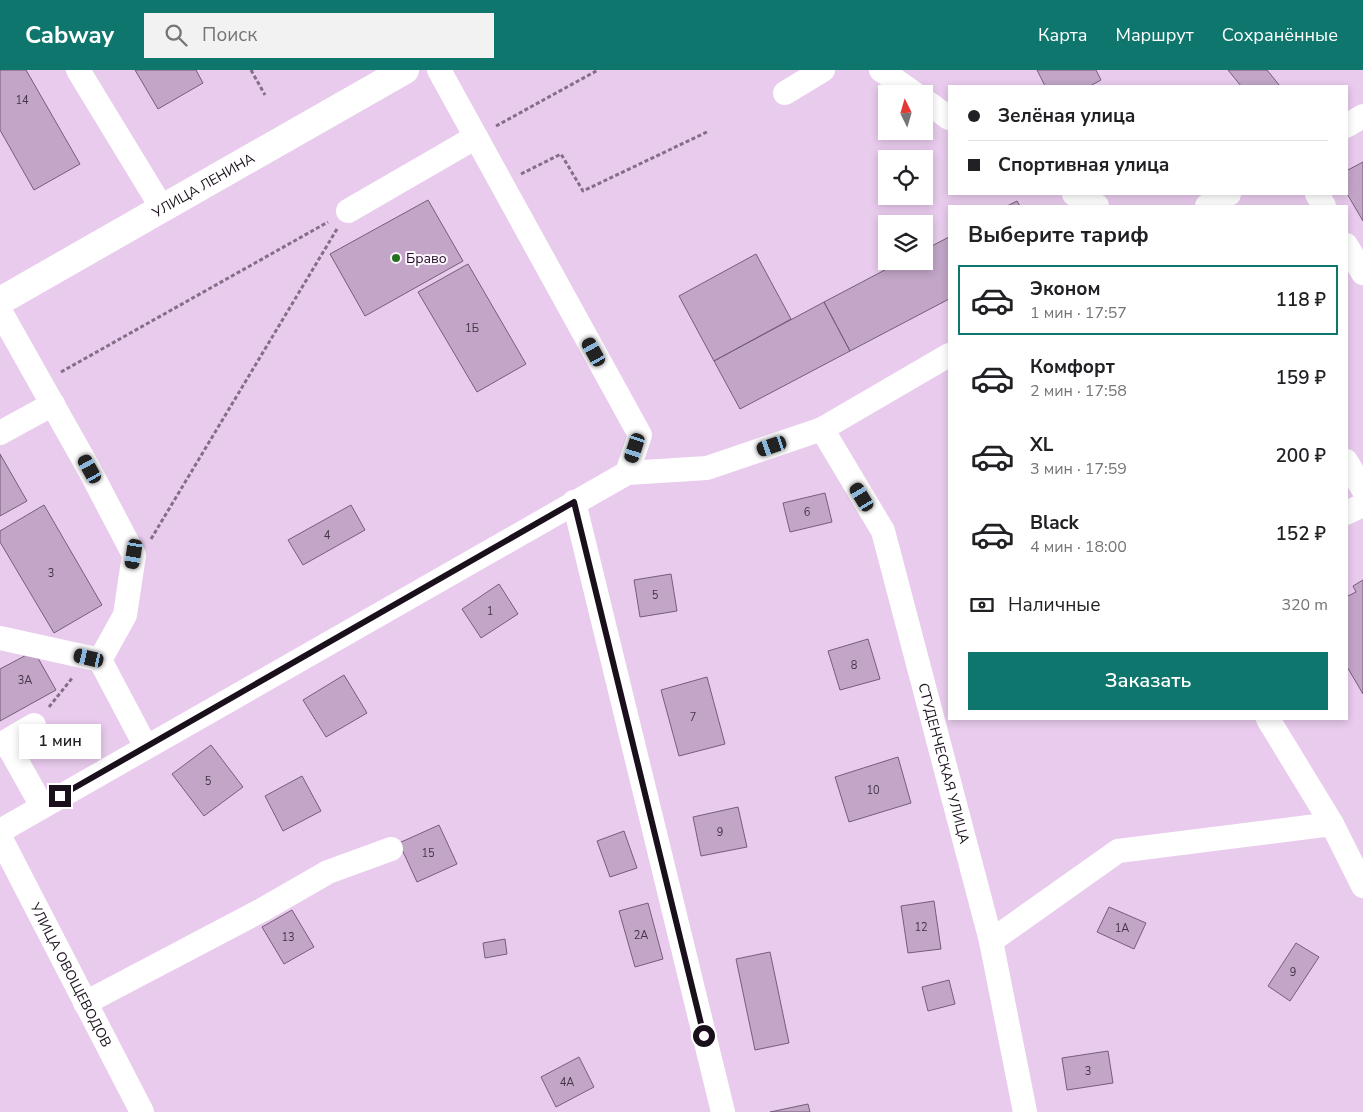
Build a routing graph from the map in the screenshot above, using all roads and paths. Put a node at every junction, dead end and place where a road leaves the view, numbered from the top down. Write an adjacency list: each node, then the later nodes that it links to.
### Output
1 (78, 70): 22 (street)
2 (251, 70): 10 (path)
3 (405, 70): 22 (main road, УЛИЦА ЛЕНИНА)
4 (439, 70): 16 (street)
5 (598, 70): 16 (path)
6 (823, 70): 9 (street)
7 (882, 70): 8 (street)
8 (903, 85)
9 (786, 93)
10 (265, 95)
11 (933, 106): 13 (street)
12 (1363, 116): 14 (street)
13 (948, 117)
14 (1348, 125)
15 (710, 131): 17 (path)
16 (476, 137): 17 (street); 23 (street)
17 (502, 184): 34 (street)
18 (1076, 195): 20 (street)
19 (1227, 195): 21 (street)
20 (1096, 205)
21 (1209, 205)
22 (162, 208): 26 (main road, УЛИЦА ЛЕНИНА)
23 (348, 211): 29 (path); 39 (path)
24 (1348, 247): 25 (street)
25 (1363, 273)
26 (0, 301)
27 (0, 311): 29 (street)
28 (948, 356): 31 (street)
29 (41, 384): 30 (street)
30 (53, 404): 32 (street); 41 (street)
31 (822, 429): 34 (street); 52 (street, СТУДЕНЧЕСКАЯ УЛИЦА)
32 (0, 433)
33 (1348, 463): 35 (street)
34 (627, 473): 36 (street)
35 (1363, 488)
36 (574, 502): 45 (street); 55 (street)
37 (1363, 505): 38 (street)
38 (1348, 512)
39 (151, 539)
40 (0, 638): 41 (street)
41 (95, 659): 43 (path); 45 (street)
42 (1269, 720): 47 (street)
43 (34, 725): 44 (street)
44 (3, 744): 46 (street)
45 (146, 747): 46 (street)
46 (42, 806): 48 (street)
47 (1332, 824): 51 (street); 52 (street)
48 (0, 831)
49 (0, 837): 53 (street, УЛИЦА ОВОЩЕВОДОВ)
50 (391, 849): 53 (street)
51 (1363, 886)
52 (991, 941): 56 (street, СТУДЕНЧЕСКАЯ УЛИЦА)
53 (84, 1003): 54 (street, УЛИЦА ОВОЩЕВОДОВ)
54 (142, 1112)
55 (723, 1112)
56 (1026, 1112)

